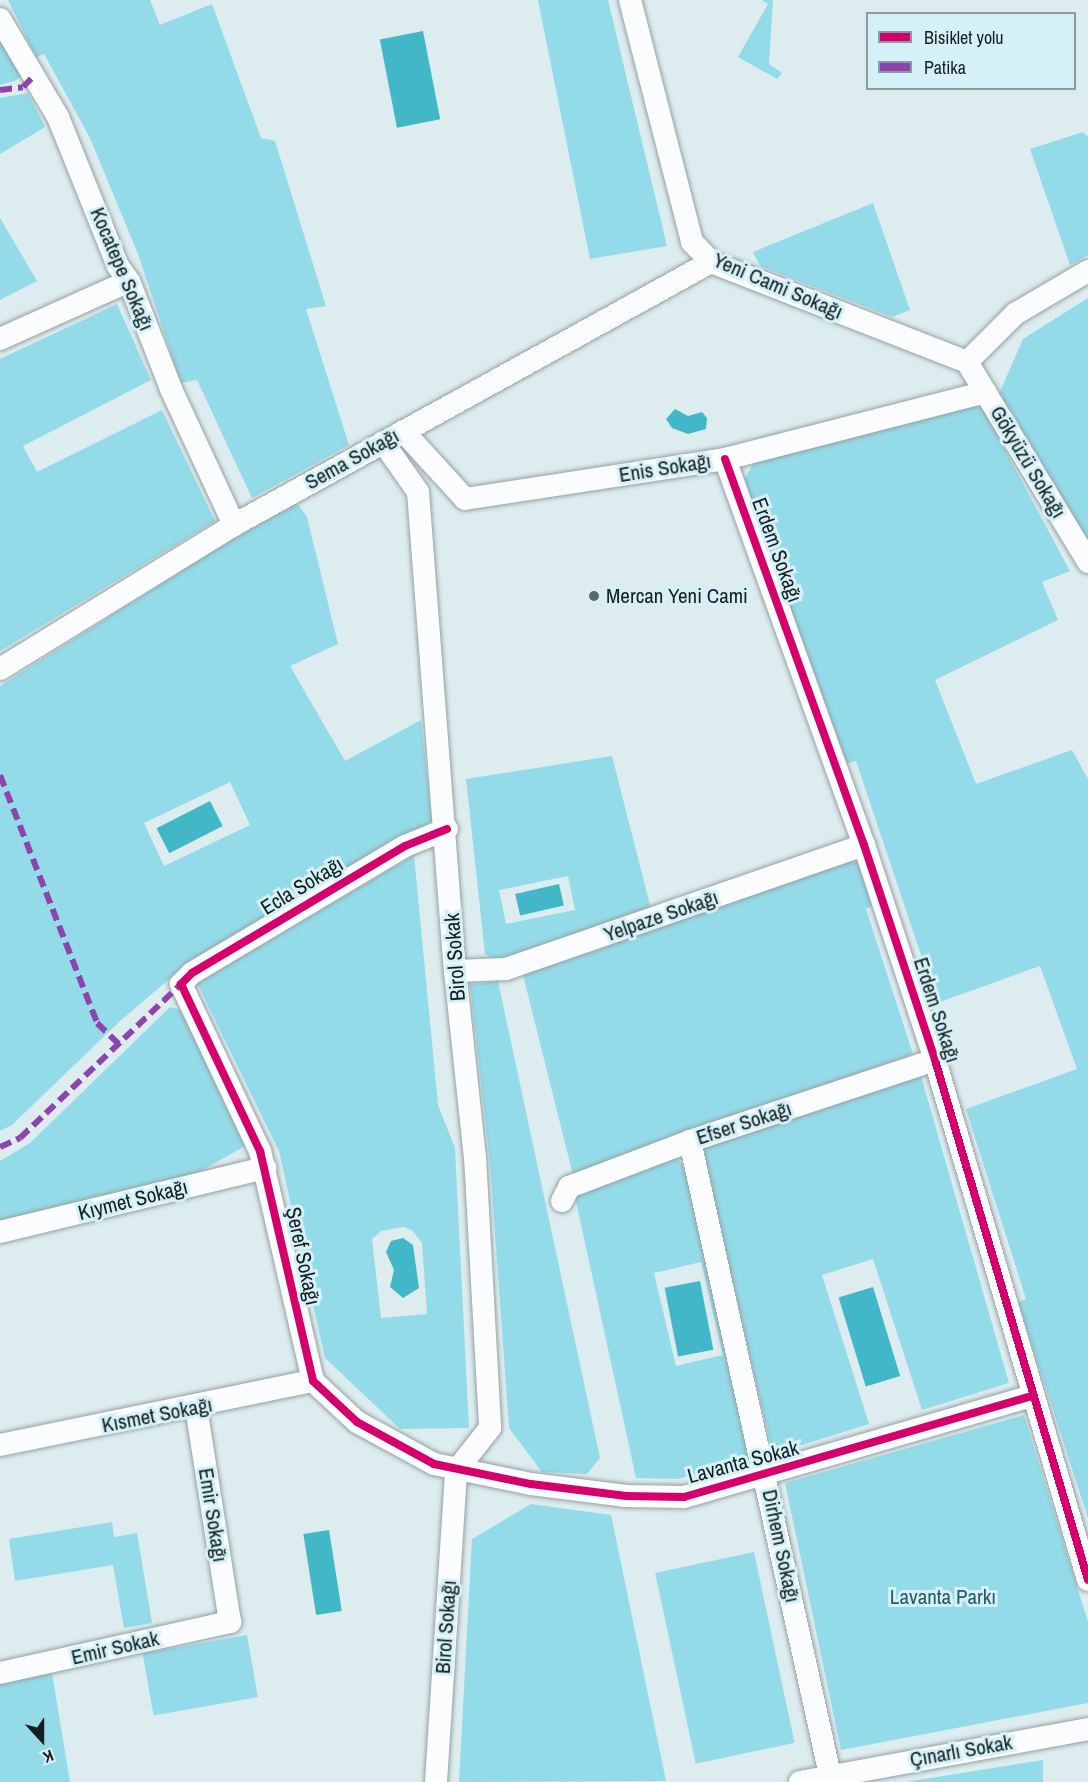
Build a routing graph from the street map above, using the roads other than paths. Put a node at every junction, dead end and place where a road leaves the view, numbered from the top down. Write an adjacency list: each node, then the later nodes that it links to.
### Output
1 (630, 0): 3 (street, Yeni Cami Sokağı)
2 (0, 19): 5 (street, Kocatepe Sokağı)
3 (711, 262): 7 (street, Yeni Cami Sokağı); 9 (street, Sema Sokağı)
4 (1088, 271): 7 (street)
5 (129, 281): 6 (street); 12 (street, Kocatepe Sokağı)
6 (0, 339)
7 (967, 362): 8 (street, Gökyüzü Sokağı)
8 (986, 392): 11 (street, Enis Sokağı); 13 (street, Gökyüzü Sokağı)
9 (403, 431): 10 (street, Sema Sokağı); 11 (street, Enis Sokağı)
10 (383, 442): 12 (street, Sema Sokağı); 15 (street, Birol Sokak)
11 (725, 459): 16 (street, Erdem Sokağı)
12 (234, 525): 14 (street, Sema Sokağı)
13 (1088, 562)
14 (0, 669)
15 (447, 829): 17 (street, Birol Sokak); 18 (street, Ecla Sokağı)
16 (864, 845): 17 (street, Yelpaze Sokağı); 19 (street, Erdem Sokağı)
17 (455, 971): 28 (street, Birol Sokak)
18 (181, 984): 21 (street, Şeref Sokağı)
19 (935, 1060): 20 (street, Efser Sokağı); 25 (street, Erdem Sokağı)
20 (690, 1141): 22 (street, Efser Sokağı); 29 (street, Dirhem Sokağı)
21 (266, 1168): 23 (street, Kıymet Sokağı); 24 (street, Şeref Sokağı)
22 (562, 1201)
23 (0, 1232)
24 (313, 1381): 26 (street, Kısmet Sokağı); 28 (street)
25 (1031, 1396): 29 (street, Lavanta Sokak); 30 (street, Erdem Sokağı)
26 (196, 1408): 27 (street, Kısmet Sokağı); 31 (street, Emir Sokağı)
27 (0, 1445)
28 (456, 1471): 29 (street, Lavanta Sokak); 35 (street, Birol Sokağı)
29 (766, 1475): 34 (street, Dirhem Sokağı)
30 (1088, 1580)
31 (230, 1622): 32 (street, Emir Sokak)
32 (0, 1673)
33 (1088, 1729): 34 (street, Çınarlı Sokak)
34 (830, 1775): 36 (street, Çınarlı Sokak)
35 (436, 1782)
36 (800, 1782)

